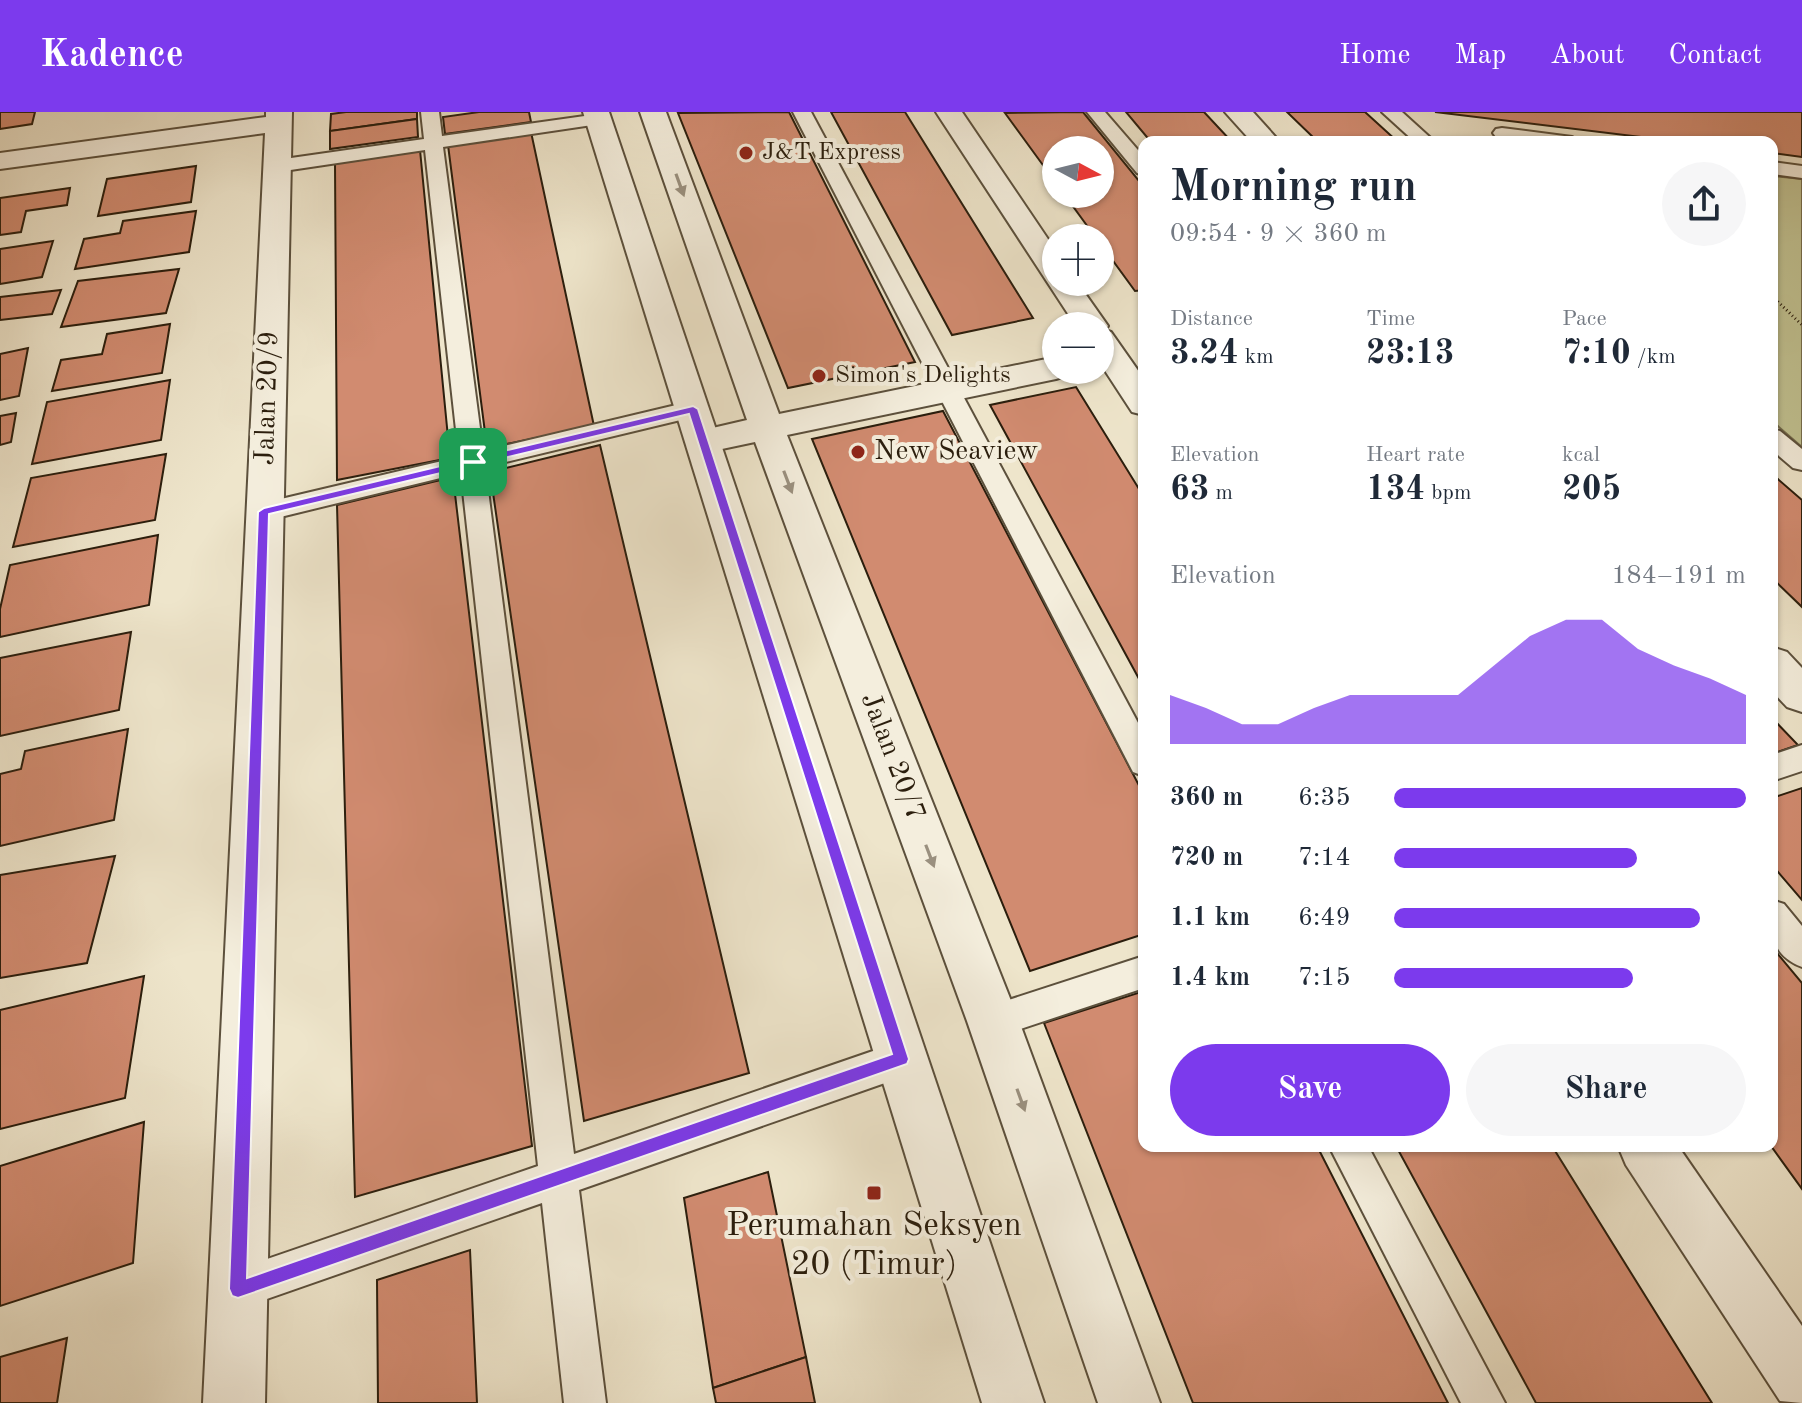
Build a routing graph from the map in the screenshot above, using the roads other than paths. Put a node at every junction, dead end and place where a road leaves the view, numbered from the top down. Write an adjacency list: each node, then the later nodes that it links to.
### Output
1 (430, 112): 14 (lane)
2 (653, 112): 28 (street, Jalan 20/7, one-way to 28)
3 (802, 112): 25 (lane)
4 (951, 112): 20 (street)
5 (1096, 112): 16 (lane)
6 (1238, 112): 11 (street)
7 (1391, 112): 12 (lane)
8 (598, 115): 14 (lane); 27 (street)
9 (278, 117): 15 (street); 17 (street, Jalan 20/9)
10 (1502, 133): 13 (lane)
11 (1261, 136)
12 (1419, 136)
13 (1525, 136)
14 (434, 143): 17 (lane); 30 (lane)
15 (0, 161)
16 (1138, 162)
17 (277, 166): 32 (street, Jalan 20/9)
18 (1778, 169): 19 (lane)
19 (1802, 172)
20 (1042, 252)
21 (1138, 350): 22 (street)
22 (1114, 351)
23 (1114, 364): 26 (street)
24 (1042, 371): 25 (street)
25 (946, 391): 28 (street); 35 (lane)
26 (1138, 396)
27 (698, 425): 28 (street); 30 (lane); 42 (street)
28 (767, 428): 41 (street, Jalan 20/7, one-way to 41)
29 (1778, 442): 31 (lane)
30 (473, 462): 32 (lane); 45 (lane)
31 (1802, 462)
32 (264, 512): 46 (street, Jalan 20/9)
33 (1778, 670): 34 (street)
34 (1802, 695)
35 (1138, 752)
36 (1802, 758): 37 (lane)
37 (1778, 766)
38 (1778, 922): 39 (lane)
39 (1802, 951)
40 (1138, 974): 41 (lane)
41 (993, 1021): 51 (street, Jalan 20/7, one-way to 51)
42 (902, 1059): 45 (lane); 50 (street)
43 (1351, 1152): 52 (lane)
44 (1649, 1152): 47 (street)
45 (559, 1179): 46 (lane); 49 (lane)
46 (238, 1289): 48 (street, Jalan 20/9)
47 (1802, 1379)
48 (234, 1403)
49 (585, 1403)
50 (1013, 1403)
51 (1129, 1403)
52 (1484, 1403)

